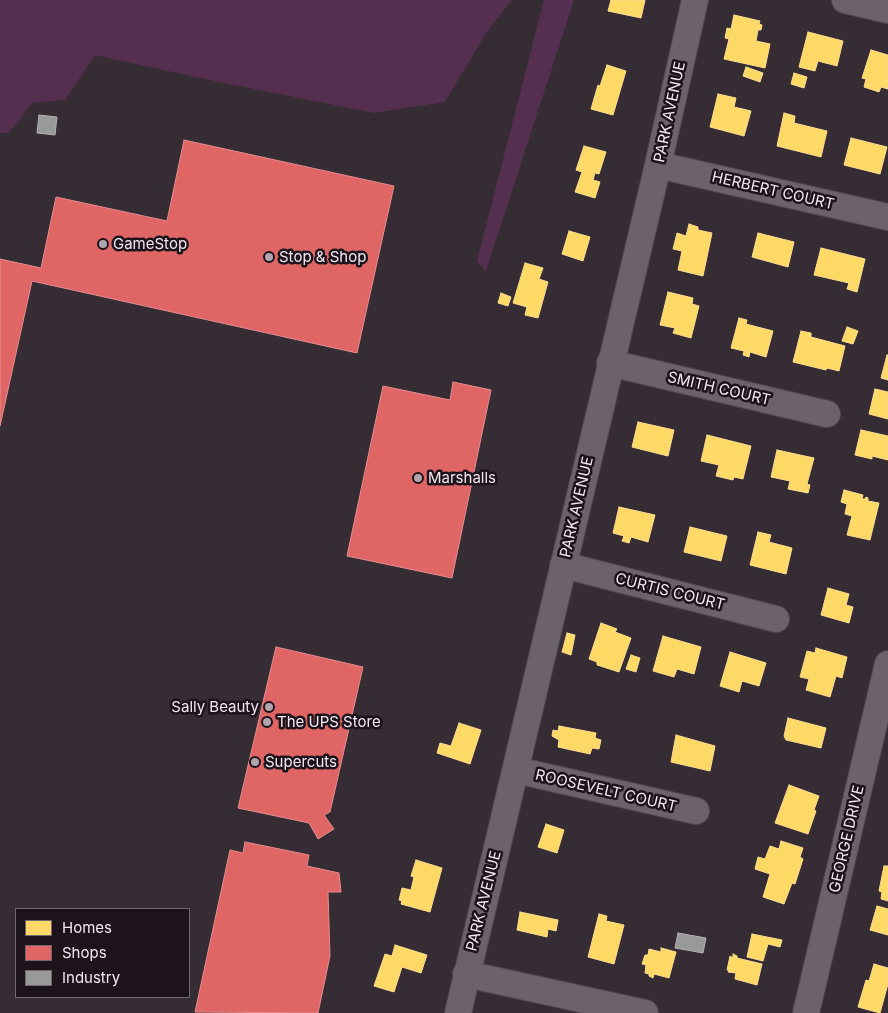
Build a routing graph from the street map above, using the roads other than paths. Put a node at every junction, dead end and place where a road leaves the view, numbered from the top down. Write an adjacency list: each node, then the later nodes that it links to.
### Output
1 (695, 0): 4 (street, PARK AVENUE)
2 (845, 0): 3 (street)
3 (888, 10)
4 (658, 165): 5 (street, HERBERT COURT); 6 (street, PARK AVENUE)
5 (888, 217)
6 (610, 363): 7 (street, SMITH COURT); 8 (street, PARK AVENUE)
7 (827, 414)
8 (563, 565): 9 (street, CURTIS COURT); 11 (street, PARK AVENUE)
9 (776, 619)
10 (888, 664): 16 (street, GEORGE DRIVE)
11 (516, 770): 12 (street, ROOSEVELT COURT); 13 (street, PARK AVENUE)
12 (696, 811)
13 (466, 974): 14 (street, PARK AVENUE); 15 (street)
14 (458, 1013)
15 (645, 1013)
16 (806, 1013)

